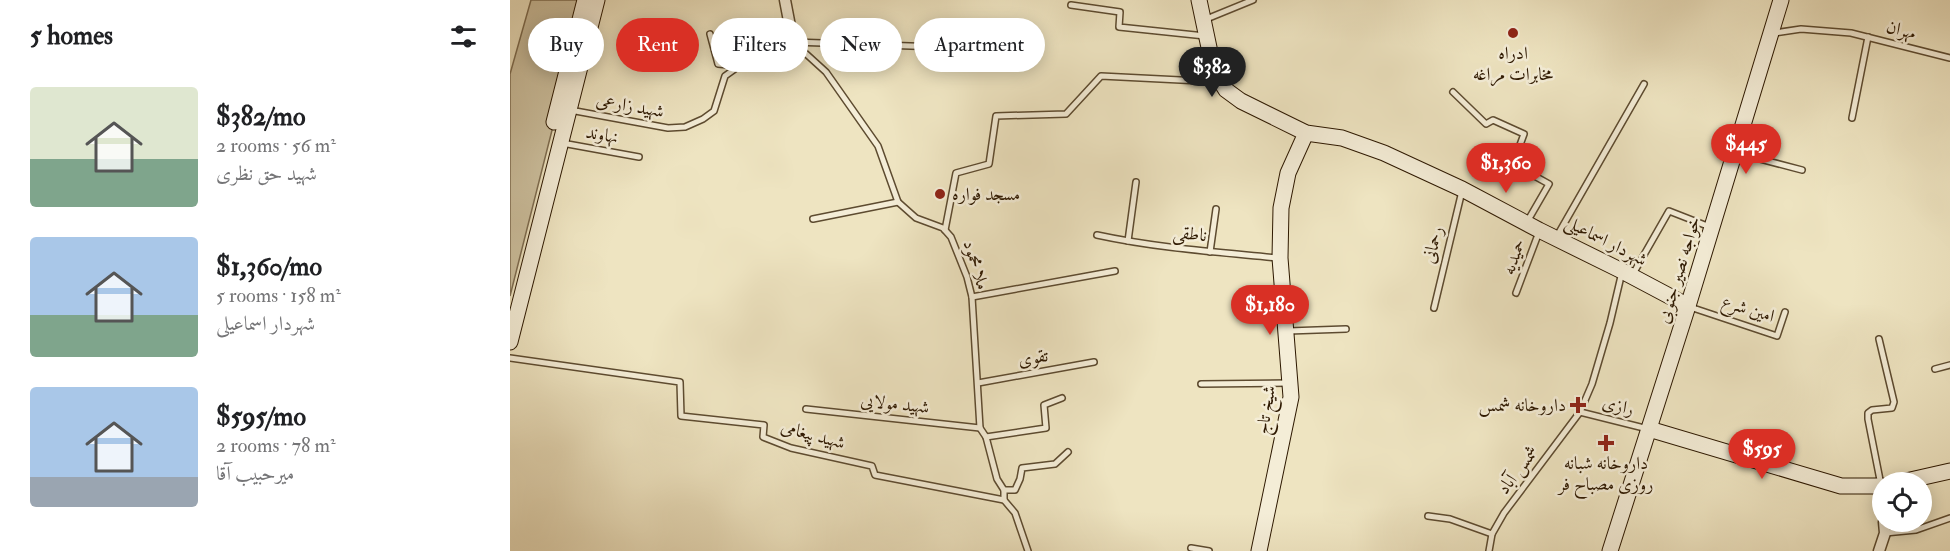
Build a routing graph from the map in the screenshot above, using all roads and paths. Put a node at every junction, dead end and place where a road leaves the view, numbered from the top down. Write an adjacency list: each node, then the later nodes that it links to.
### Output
1 (585, 0): 47 (street)
2 (597, 0): 23 (street)
3 (785, 0): 8 (street)
4 (1198, 0): 9 (street)
5 (1253, 0): 9 (lane)
6 (1781, 0): 10 (street, خواجه نصیر جنوبی)
7 (1071, 5): 12 (lane)
8 (788, 18)
9 (1203, 20): 12 (street)
10 (1772, 33): 13 (lane, مهران); 27 (street, خواجه نصیر جنوبی)
11 (710, 34): 14 (lane)
12 (1206, 36): 20 (street)
13 (1868, 37): 18 (lane, مهران); 24 (lane)
14 (711, 38)
15 (808, 43): 16 (lane)
16 (914, 46)
17 (808, 56): 32 (lane)
18 (1950, 58)
19 (731, 72): 23 (lane, شهید زارعی)
20 (1221, 82): 25 (street, شهردار اسماعیلی); 37 (lane)
21 (1644, 84): 39 (lane)
22 (1453, 92): 35 (lane, حمیدیه)
23 (568, 110): 26 (street)
24 (1852, 118)
25 (1306, 133): 31 (street, شهردار اسماعیلی); 42 (street, شیخ تاج)
26 (560, 143): 28 (lane, نهاوند); 54 (street)
27 (1736, 153): 29 (lane); 36 (street, خواجه نصیر جنوبی)
28 (639, 157)
29 (1802, 170)
30 (1136, 182): 40 (lane)
31 (1462, 189): 35 (street, شهردار اسماعیلی); 49 (lane, رحمانی)
32 (898, 202): 34 (lane); 37 (lane, ملا محمود)
33 (1216, 208): 41 (lane)
34 (813, 219)
35 (1533, 227): 39 (street, شهردار اسماعیلی); 45 (lane, حمیدیه)
36 (1712, 227): 44 (lane, شمس آباد); 48 (street, خواجه نصیر جنوبی)
37 (945, 230): 46 (lane, ملا محمود)
38 (1097, 234): 40 (lane, ناطقی)
39 (1556, 238): 44 (street, شهردار اسماعیلی)
40 (1128, 241): 41 (lane, ناطقی)
41 (1210, 252): 42 (lane, ناطقی)
42 (1280, 258): 52 (street, شیخ تاج)
43 (1115, 271): 46 (lane)
44 (1627, 273): 48 (street, شهردار اسماعیلی); 64 (lane, شمس آباد)
45 (1516, 293)
46 (972, 297): 59 (lane, ملا محمود)
47 (510, 299)
48 (1688, 306): 50 (lane, امین شرع); 66 (street, خواجه نصیر جنوبی)
49 (1434, 308)
50 (1785, 312)
51 (1347, 329): 52 (lane)
52 (1286, 331): 60 (street, شیخ تاج)
53 (1879, 339): 70 (lane)
54 (510, 342)
55 (510, 358): 74 (lane, شهید پیغامی)
56 (1094, 362): 59 (lane, تقوی)
57 (1950, 365): 58 (lane)
58 (1935, 369)
59 (978, 383): 65 (lane, ملا محمود)
60 (1290, 383): 61 (lane); 83 (street, شیخ تاج)
61 (1201, 384)
62 (1062, 398): 67 (lane)
63 (806, 409): 65 (lane, شهید مولایی)
64 (1580, 412): 66 (lane, رازی); 79 (lane, شمس آباد)
65 (980, 428): 67 (lane)
66 (1649, 429): 72 (street); 85 (street, خواجه نصیر جنوبی)
67 (986, 437): 73 (lane)
68 (1068, 452): 73 (lane)
69 (1950, 471): 71 (street)
70 (1879, 472)
71 (1932, 475)
72 (1872, 487)
73 (1004, 490): 74 (lane)
74 (1004, 500): 81 (lane)
75 (1428, 516): 79 (lane)
76 (1950, 518): 77 (lane)
77 (1932, 524)
78 (1884, 532): 86 (street)
79 (1492, 534): 84 (lane, شمس آباد)
80 (1191, 548): 82 (lane)
81 (1028, 551)
82 (1209, 551)
83 (1259, 551)
84 (1489, 551)
85 (1610, 551)
86 (1879, 551)

